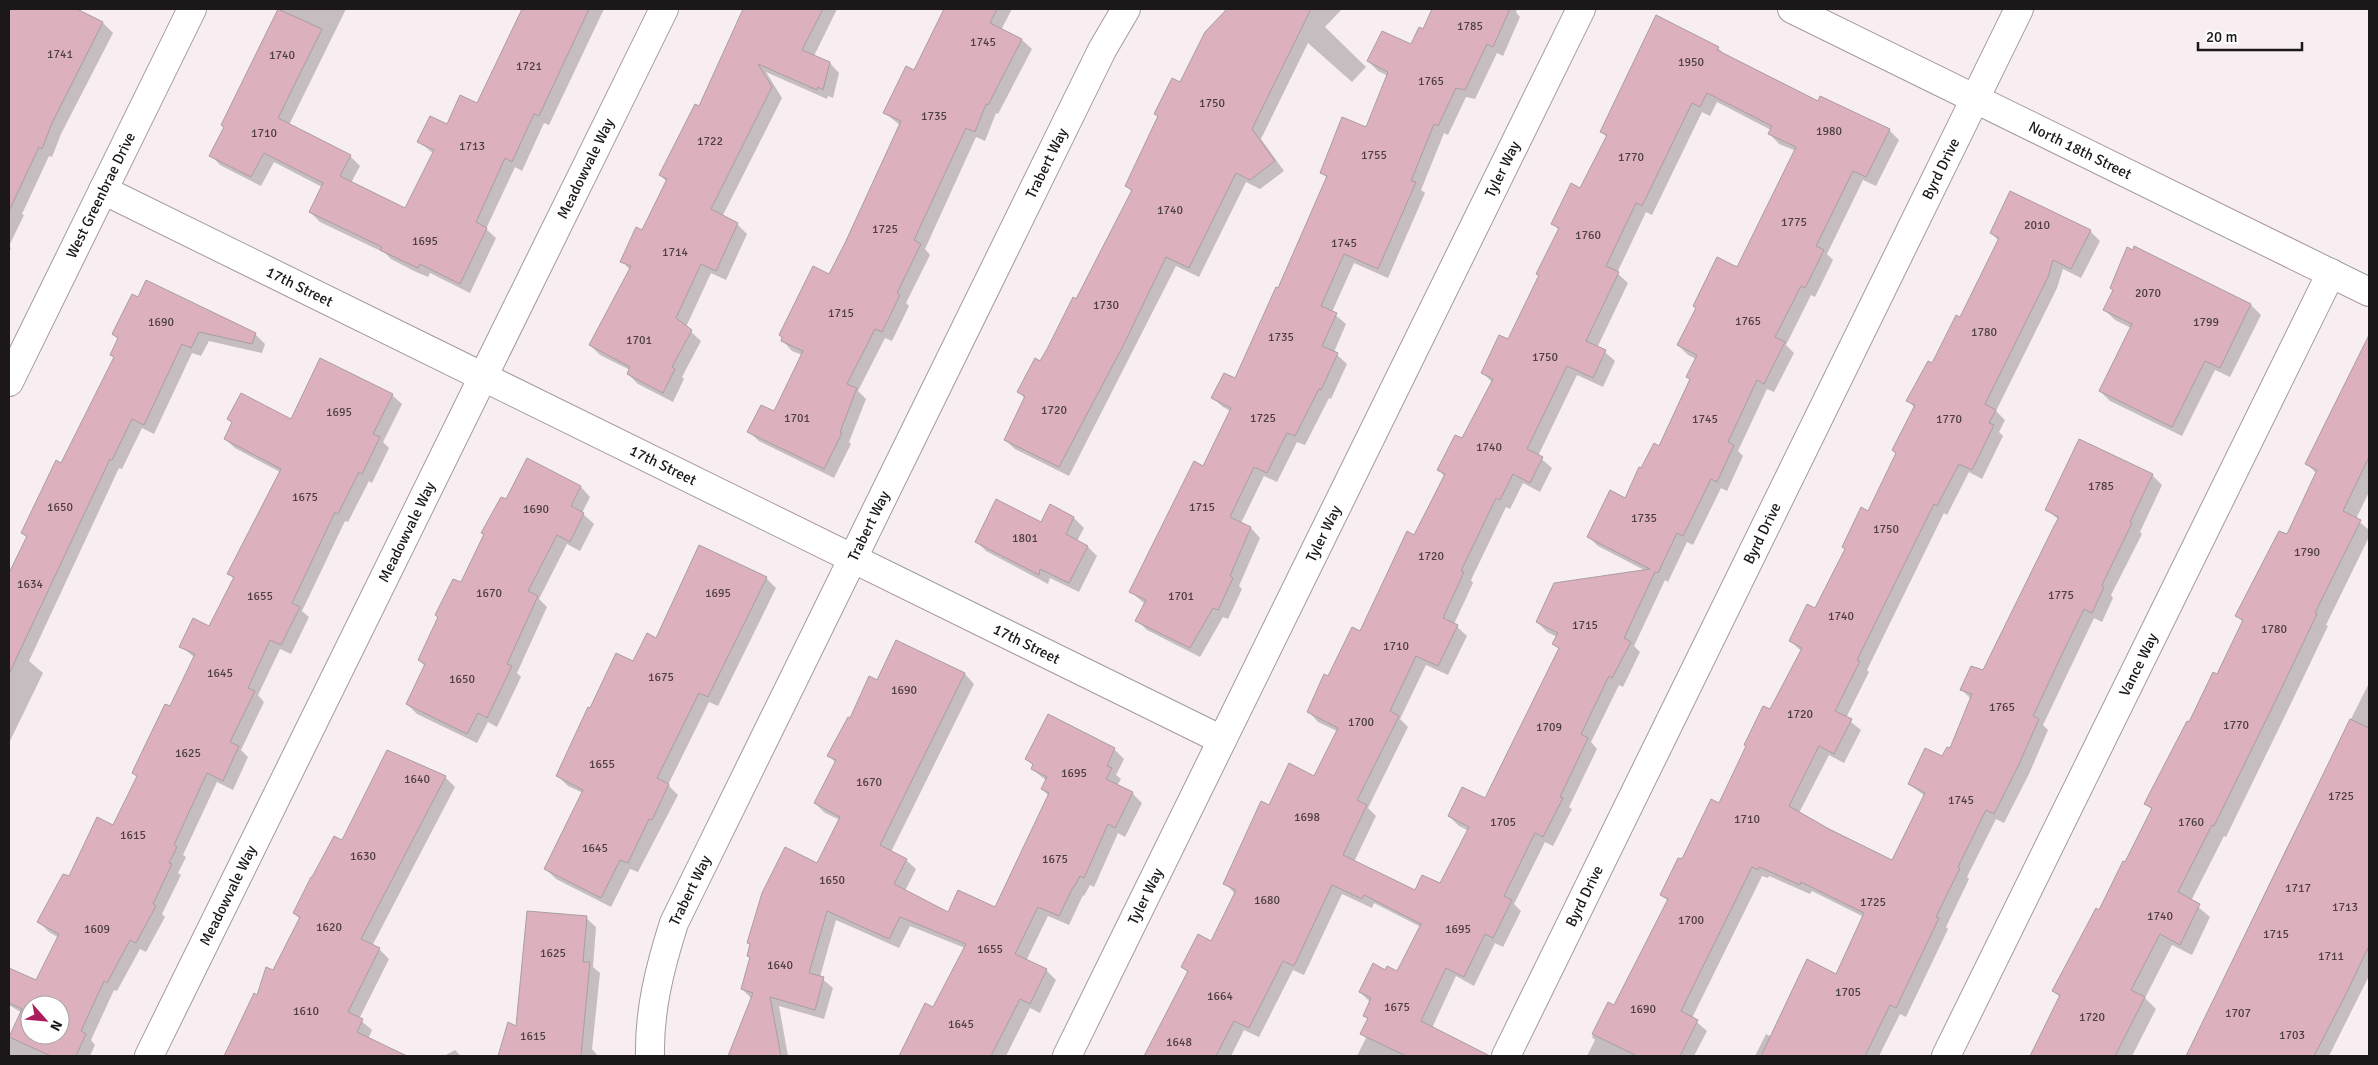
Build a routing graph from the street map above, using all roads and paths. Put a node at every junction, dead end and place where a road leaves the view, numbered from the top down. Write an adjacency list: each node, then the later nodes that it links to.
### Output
1 (192, 9): 8 (street, West Greenbrae Drive)
2 (664, 9): 11 (street, Meadowvale Way)
3 (1126, 9): 13 (street, Trabert Way)
4 (1581, 9): 14 (street, Tyler Way)
5 (1792, 9): 7 (street, North 18th Street)
6 (2019, 9): 7 (street, Byrd Drive)
7 (1976, 99): 9 (street, North 18th Street); 18 (street, Byrd Drive)
8 (103, 190): 11 (street, 17th Street); 12 (street, West Greenbrae Drive)
9 (2331, 273): 10 (street, North 18th Street); 19 (street, Vance Way)
10 (2369, 292)
11 (483, 377): 13 (street, 17th Street); 15 (street, Meadowvale Way)
12 (9, 382)
13 (852, 558): 14 (street, 17th Street); 16 (street, Trabert Way)
14 (1222, 740): 17 (street, Tyler Way)
15 (149, 1056)
16 (650, 1056)
17 (1066, 1056)
18 (1506, 1056)
19 (1946, 1056)

